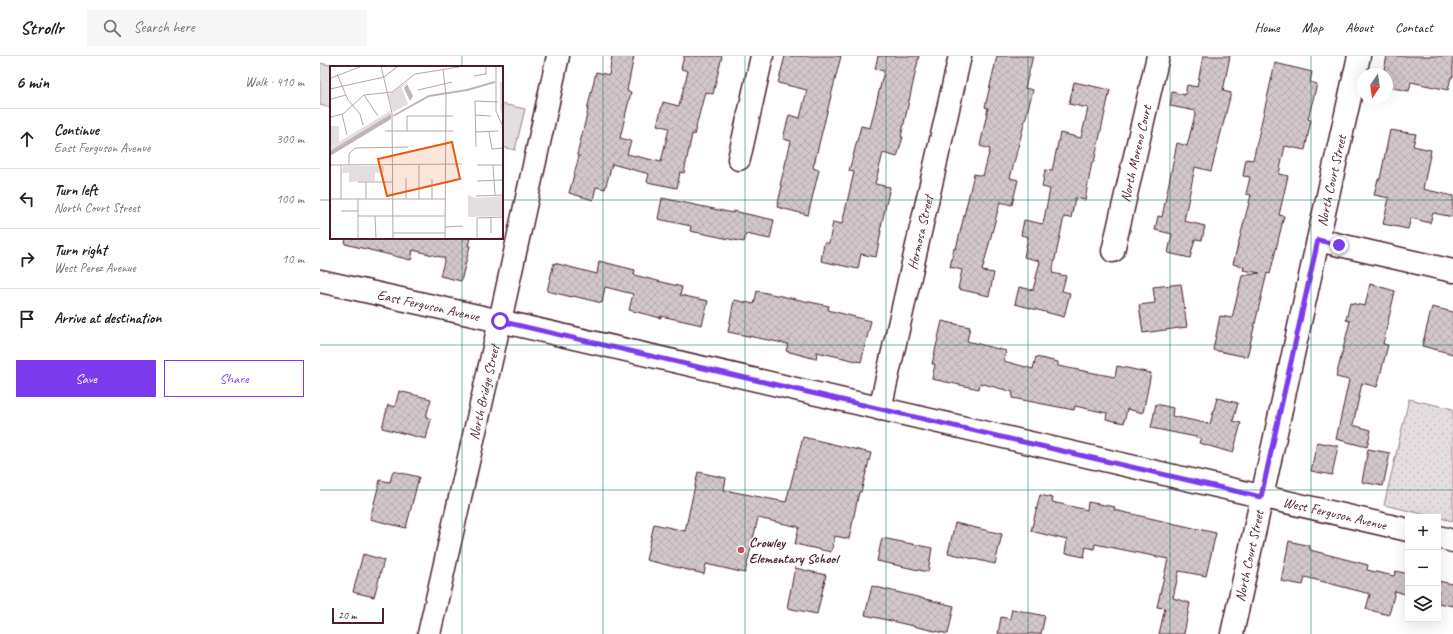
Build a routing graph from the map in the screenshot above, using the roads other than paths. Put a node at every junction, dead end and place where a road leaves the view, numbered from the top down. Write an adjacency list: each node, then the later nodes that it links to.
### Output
1 (558, 56): 11 (street, North Bridge Street)
2 (762, 56): 6 (street)
3 (960, 56): 12 (street, Hermosa Street)
4 (1158, 56): 8 (street, North Moreno Court)
5 (1359, 56): 7 (street, North Court Street)
6 (739, 159)
7 (1318, 240): 9 (street); 13 (street, North Court Street)
8 (1113, 251)
9 (1453, 270)
10 (320, 281): 11 (street, East Ferguson Avenue)
11 (500, 321): 12 (street, East Ferguson Avenue); 17 (street, North Bridge Street)
12 (880, 409): 13 (street, East Ferguson Avenue)
13 (1261, 497): 14 (street, West Ferguson Avenue); 18 (street, North Court Street)
14 (1405, 529)
15 (1441, 538): 16 (street)
16 (1453, 541)
17 (429, 634)
18 (1232, 634)

